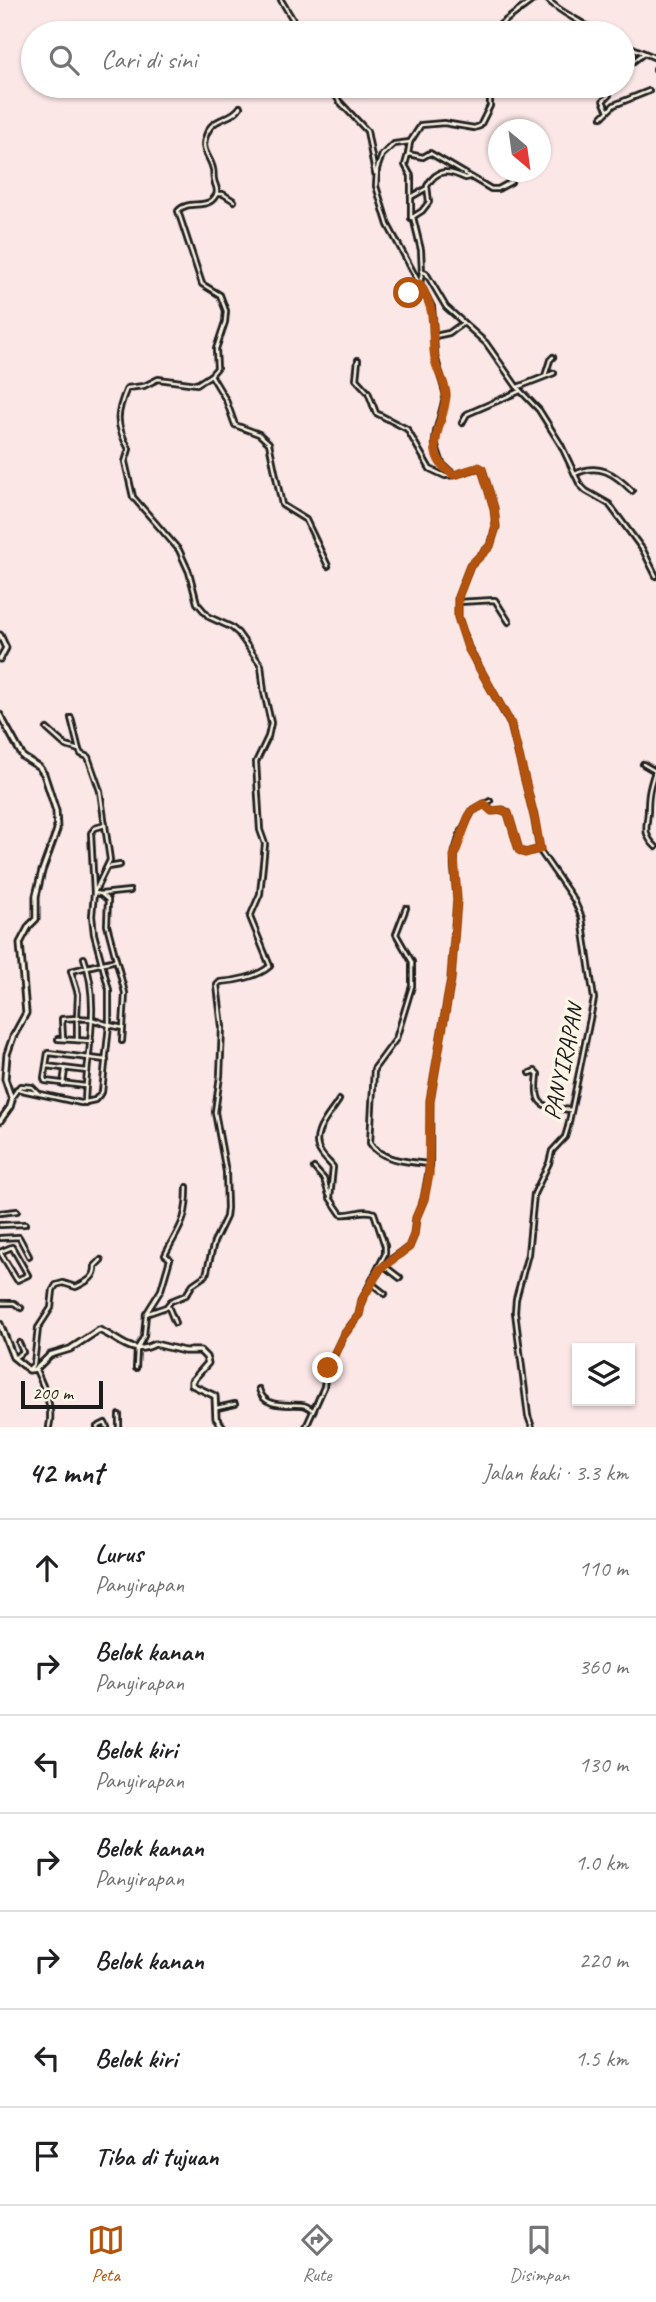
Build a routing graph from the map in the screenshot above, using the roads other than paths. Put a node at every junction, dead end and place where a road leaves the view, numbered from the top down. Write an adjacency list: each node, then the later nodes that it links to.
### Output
1 (281, 0): 4 (street)
2 (533, 0): 5 (street)
3 (548, 0): 6 (street)
4 (294, 21)
5 (505, 21)
6 (579, 21)
7 (635, 50): 8 (street)
8 (643, 54): 9 (street); 10 (street)
9 (656, 58)
10 (635, 60)
11 (649, 91): 12 (street)
12 (635, 96)
13 (337, 98): 22 (street)
14 (490, 98): 20 (street)
15 (606, 98): 18 (street)
16 (630, 98): 18 (street)
17 (240, 107): 26 (street)
18 (608, 110): 19 (street)
19 (602, 117)
20 (410, 142): 21 (street); 22 (street)
21 (408, 154): 23 (street); 27 (street)
22 (376, 177): 31 (street)
23 (469, 177): 24 (street); 25 (street)
24 (511, 182)
25 (427, 188): 27 (street); 29 (street)
26 (217, 194): 28 (street); 38 (street)
27 (411, 197): 29 (street)
28 (234, 201)
29 (413, 217): 30 (street)
30 (422, 272): 31 (street); 33 (street)
31 (420, 284): 32 (street); 34 (street)
32 (407, 294)
33 (463, 323): 34 (street); 40 (street)
34 (433, 336): 44 (street)
35 (554, 357): 39 (street)
36 (358, 360): 44 (street)
37 (554, 373): 39 (street)
38 (211, 375): 46 (street); 116 (street)
39 (544, 378): 40 (street)
40 (517, 387): 41 (street)
41 (520, 391): 42 (street); 43 (street)
42 (462, 423)
43 (575, 474): 45 (street); 47 (street)
44 (454, 475): 48 (street, PANYIRAPAN)
45 (632, 491)
46 (328, 566)
47 (656, 576)
48 (458, 602): 49 (street); 61 (street, PANYIRAPAN)
49 (509, 622)
50 (0, 635): 51 (street)
51 (0, 659)
52 (0, 715): 91 (street)
53 (71, 718): 55 (street)
54 (47, 729): 55 (street)
55 (79, 750): 59 (street)
56 (643, 764): 60 (street)
57 (490, 801): 58 (street)
58 (484, 804): 61 (street); 96 (street)
59 (105, 825): 62 (street); 64 (street)
60 (656, 847)
61 (540, 849): 94 (street, PANYIRAPAN)
62 (94, 864): 65 (street); 67 (street)
63 (120, 865): 64 (street)
64 (108, 867): 65 (street)
65 (105, 872): 67 (street)
66 (130, 891): 68 (street)
67 (94, 893): 68 (street); 72 (street)
68 (102, 894): 71 (street)
69 (406, 908): 96 (street)
70 (84, 958): 73 (street)
71 (116, 960): 72 (street); 77 (street)
72 (101, 963): 73 (street); 76 (street)
73 (87, 967): 74 (street); 75 (street)
74 (77, 1018): 75 (street); 79 (street); 80 (street)
75 (91, 1019): 76 (street); 81 (street)
76 (109, 1025): 77 (street); 84 (street)
77 (122, 1028): 82 (street)
78 (58, 1039): 79 (street)
79 (63, 1040): 80 (street)
80 (77, 1040): 81 (street)
81 (91, 1041): 83 (street)
82 (122, 1041)
83 (89, 1057): 84 (street); 85 (street); 87 (street)
84 (106, 1060): 93 (street)
85 (46, 1066): 86 (street); 89 (street)
86 (65, 1069): 87 (street); 89 (street)
87 (88, 1072): 90 (street)
88 (530, 1073): 94 (street)
89 (63, 1084): 90 (street)
90 (85, 1086): 93 (street)
91 (12, 1100): 93 (street); 95 (street)
92 (339, 1100): 99 (street)
93 (85, 1103)
94 (571, 1110): 138 (street, PANYIRAPAN)
95 (0, 1121)
96 (430, 1164): 110 (street)
97 (314, 1168): 99 (street)
98 (187, 1187): 118 (street)
99 (330, 1198): 111 (street)
100 (17, 1211): 101 (street)
101 (0, 1213)
102 (25, 1224): 103 (street)
103 (0, 1225)
104 (7, 1237): 105 (street); 106 (street); 108 (street)
105 (0, 1238)
106 (12, 1247): 107 (street); 107 (street)
107 (0, 1252)
108 (29, 1256)
109 (101, 1260): 125 (street)
110 (383, 1265): 111 (street); 112 (street)
111 (377, 1274): 113 (street)
112 (400, 1278)
113 (371, 1283): 114 (street); 130 (street)
114 (385, 1294)
115 (0, 1303): 117 (street)
116 (168, 1306): 118 (street); 119 (street)
117 (21, 1308)
118 (146, 1314): 122 (street)
119 (174, 1323)
120 (0, 1324): 123 (street)
121 (19, 1343): 123 (street)
122 (137, 1349): 124 (street); 126 (street); 129 (street)
123 (14, 1358): 125 (street)
124 (136, 1368)
125 (27, 1369): 126 (street)
126 (36, 1369): 132 (street)
127 (258, 1389): 130 (street)
128 (235, 1404): 129 (street)
129 (217, 1408): 136 (street)
130 (314, 1410): 137 (street)
131 (119, 1415): 135 (street)
132 (49, 1427)
133 (97, 1427): 134 (street)
134 (107, 1427)
135 (119, 1427)
136 (223, 1427)
137 (306, 1427)
138 (532, 1427)

